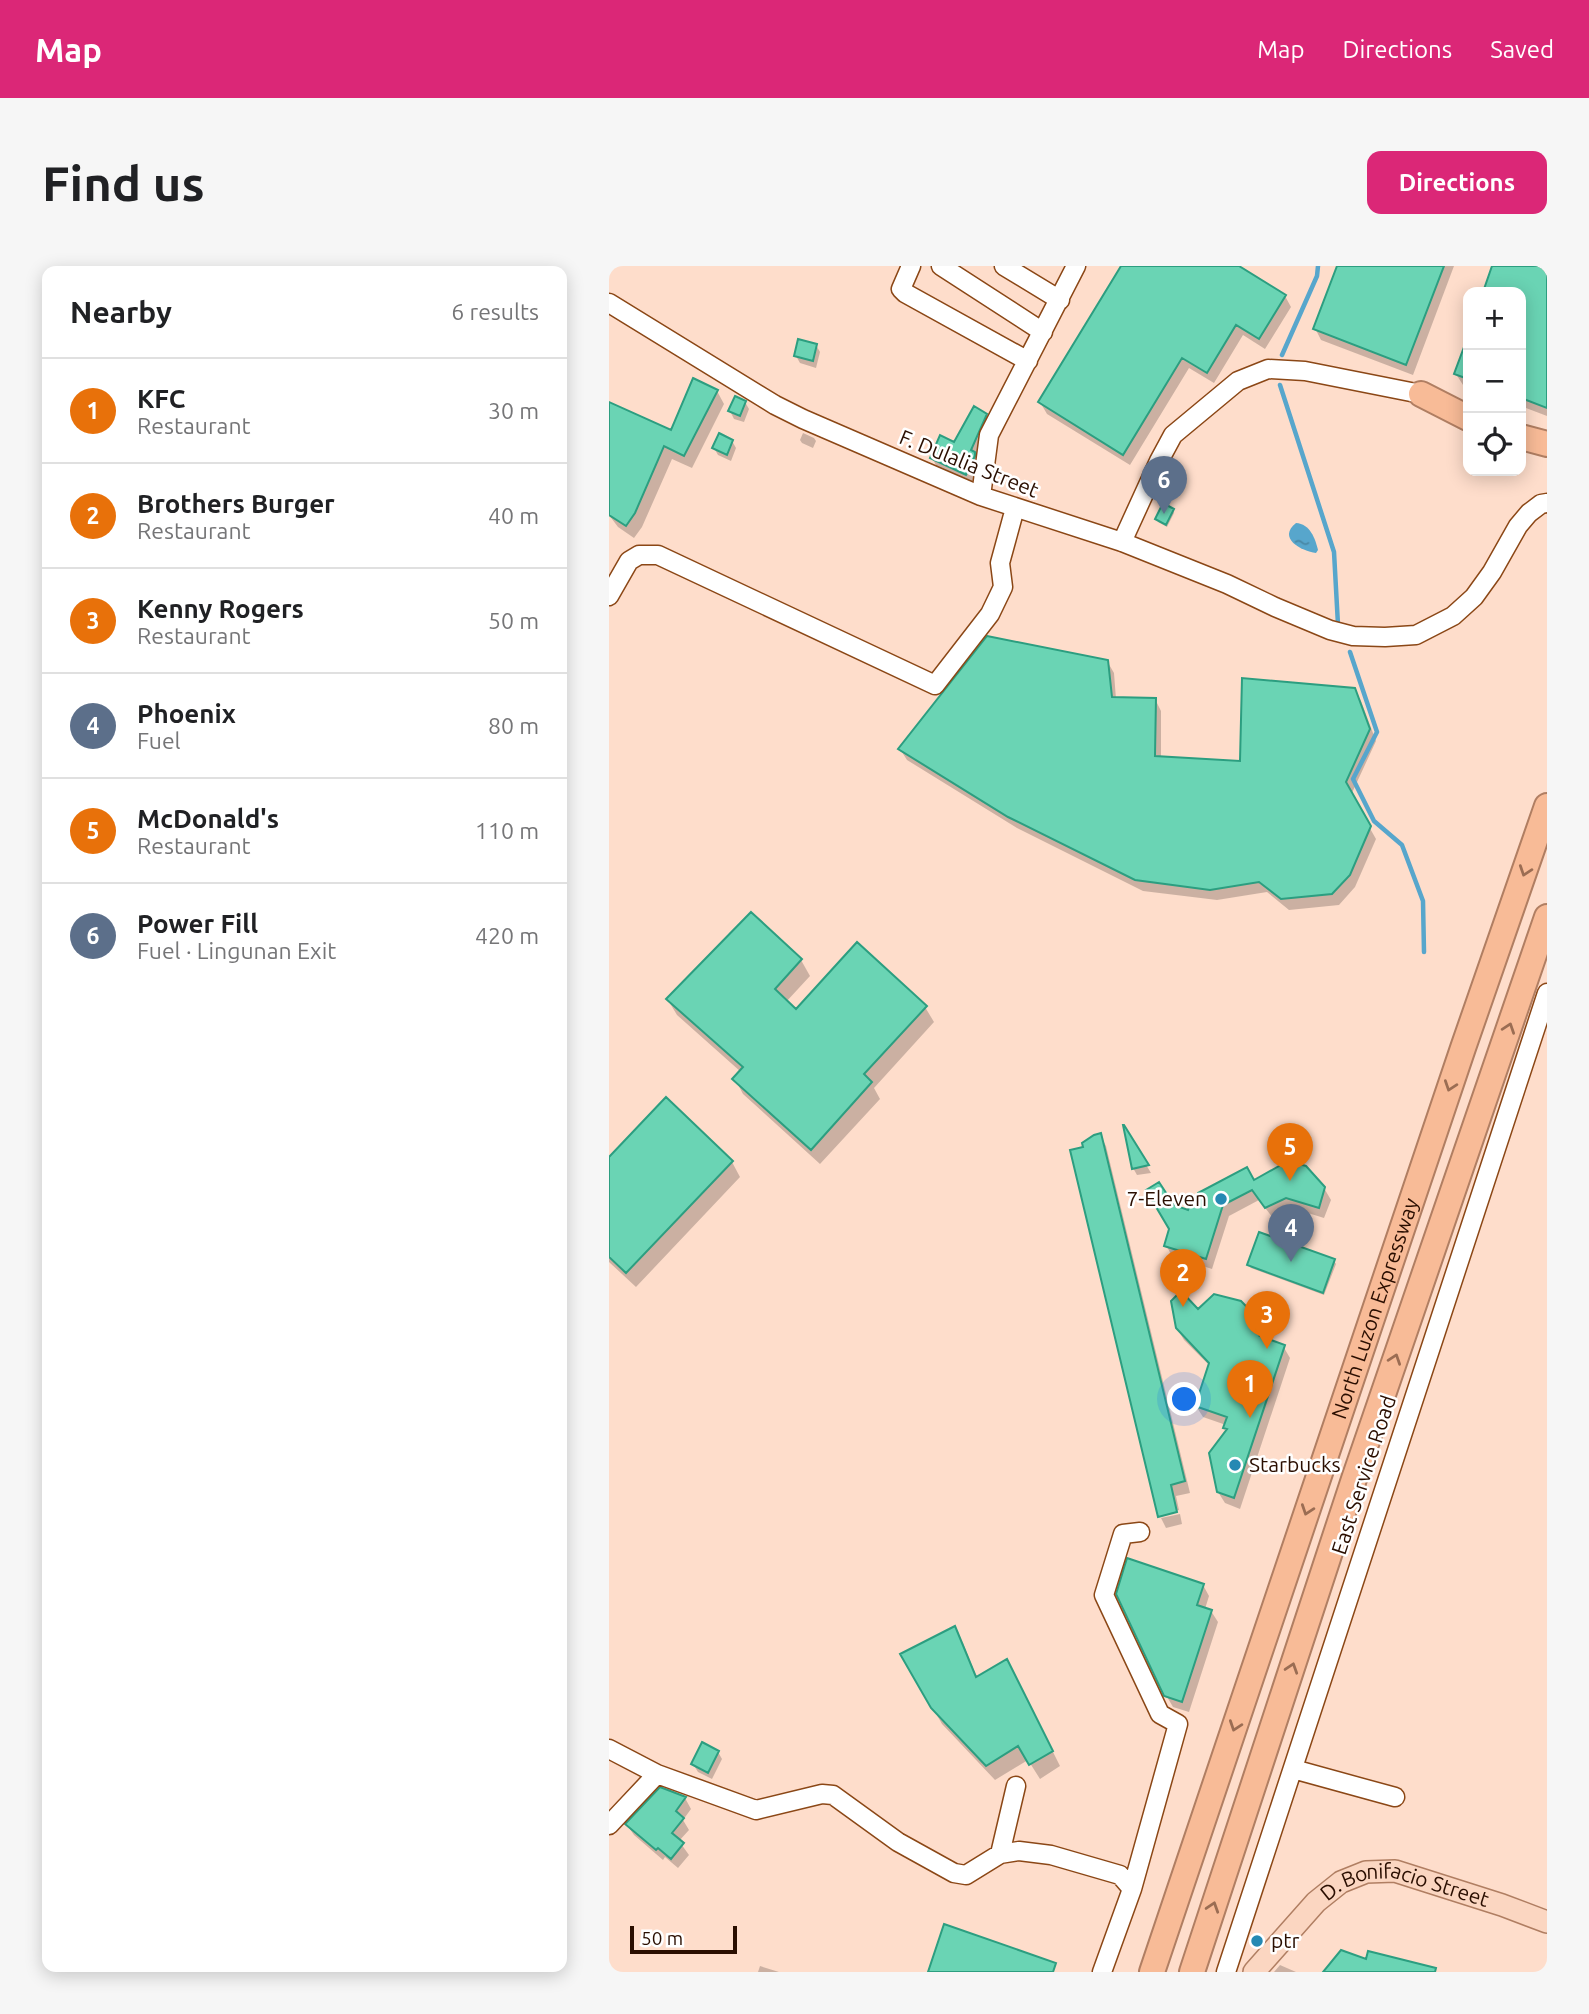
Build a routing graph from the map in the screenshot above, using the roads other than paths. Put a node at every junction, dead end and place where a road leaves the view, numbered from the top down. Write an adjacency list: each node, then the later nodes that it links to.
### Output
1 (911, 266): 8 (street)
2 (941, 266): 7 (street)
3 (1004, 266): 5 (street)
4 (1072, 268): 5 (street)
5 (1060, 300): 7 (street)
6 (609, 303): 16 (street, F. Dulalia Street)
7 (1043, 332): 8 (street)
8 (1028, 361): 16 (street)
9 (1421, 394): 10 (highway); 11 (highway); 19 (street)
10 (1463, 407)
11 (1463, 415)
12 (1526, 427): 13 (highway)
13 (1547, 430)
14 (1526, 438): 15 (highway)
15 (1547, 444)
16 (981, 496): 18 (street, F. Dulalia Street)
17 (1547, 503): 19 (street, F. Dulalia Street)
18 (1015, 508): 19 (street, F. Dulalia Street); 20 (street)
19 (1122, 542)
20 (609, 596)
21 (1547, 806): 35 (highway, North Luzon Expressway, one-way to 35)
22 (1547, 917): 36 (highway, North Luzon Expressway, one-way to 22)
23 (1547, 993): 26 (street, East Service Road)
24 (1140, 1532): 32 (street)
25 (609, 1749): 27 (street)
26 (1293, 1769): 29 (street); 37 (street, East Service Road)
27 (657, 1774): 30 (street); 31 (street)
28 (1016, 1786): 31 (street)
29 (1395, 1797)
30 (609, 1825)
31 (1000, 1854): 32 (street)
32 (1132, 1889): 34 (street)
33 (1547, 1921): 38 (main road, D. Bonifacio Street)
34 (1102, 1972)
35 (1152, 1972)
36 (1192, 1972)
37 (1226, 1972)
38 (1254, 1972)

